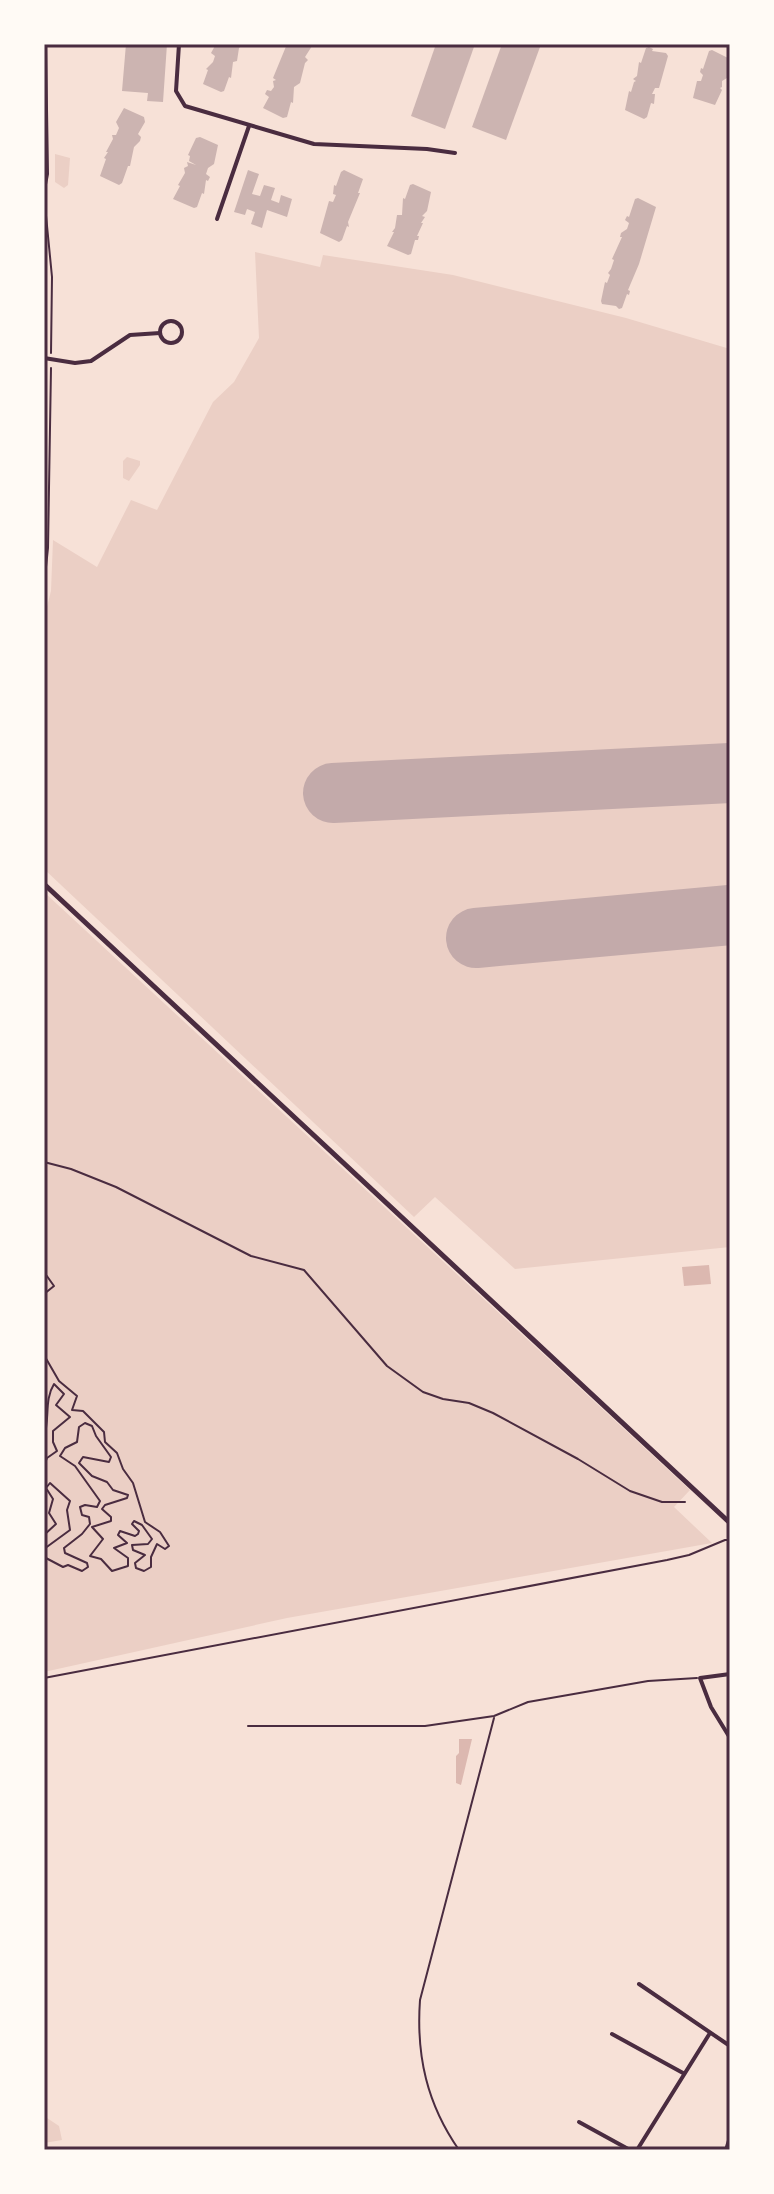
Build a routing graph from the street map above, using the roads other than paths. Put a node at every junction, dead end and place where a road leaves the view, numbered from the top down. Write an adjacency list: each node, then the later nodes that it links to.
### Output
1 (179, 44): 2 (street)
2 (249, 126): 3 (street); 4 (street)
3 (455, 153)
4 (217, 219)
5 (160, 333): 5 (street); 6 (street)
6 (44, 358)
7 (44, 884): 8 (street)
8 (730, 1523)
9 (730, 1674): 10 (street)
10 (700, 1678): 11 (lane); 13 (street)
11 (494, 1716): 12 (lane); 21 (lane)
12 (248, 1726)
13 (730, 1738)
14 (639, 1984): 15 (street)
15 (710, 2033): 17 (street); 18 (street)
16 (612, 2034): 18 (street)
17 (730, 2046)
18 (684, 2074): 23 (street)
19 (579, 2122): 22 (street)
20 (730, 2137): 24 (street)
21 (459, 2150)
22 (630, 2150)
23 (637, 2150)
24 (726, 2150)

